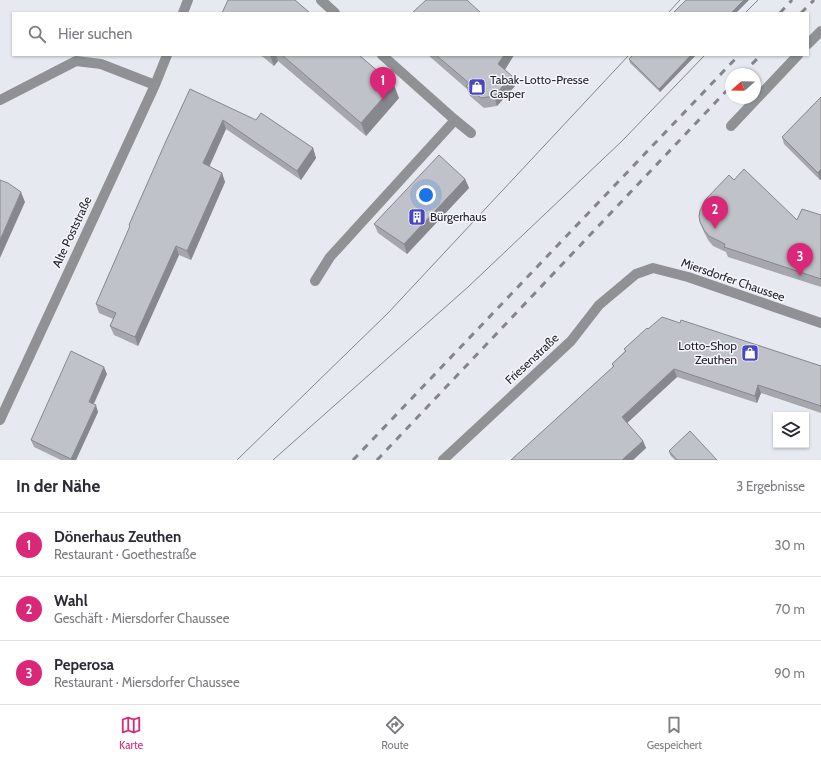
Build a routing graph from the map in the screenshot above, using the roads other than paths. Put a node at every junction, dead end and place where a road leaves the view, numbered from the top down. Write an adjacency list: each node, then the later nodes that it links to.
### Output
1 (188, 0): 3 (street)
2 (321, 0): 4 (street)
3 (184, 12)
4 (334, 12)
5 (821, 31): 6 (street)
6 (809, 43)
7 (167, 56): 10 (street, Alte Poststraße)
8 (383, 56): 12 (street)
9 (797, 56): 13 (street)
10 (155, 85): 11 (street); 18 (street, Alte Poststraße)
11 (0, 100)
12 (455, 120): 14 (street); 16 (street)
13 (731, 126)
14 (471, 133)
15 (636, 274): 17 (street, Miersdorfer Chaussee); 19 (street, Friesenstraße)
16 (315, 281)
17 (821, 323)
18 (0, 420)
19 (443, 460)

